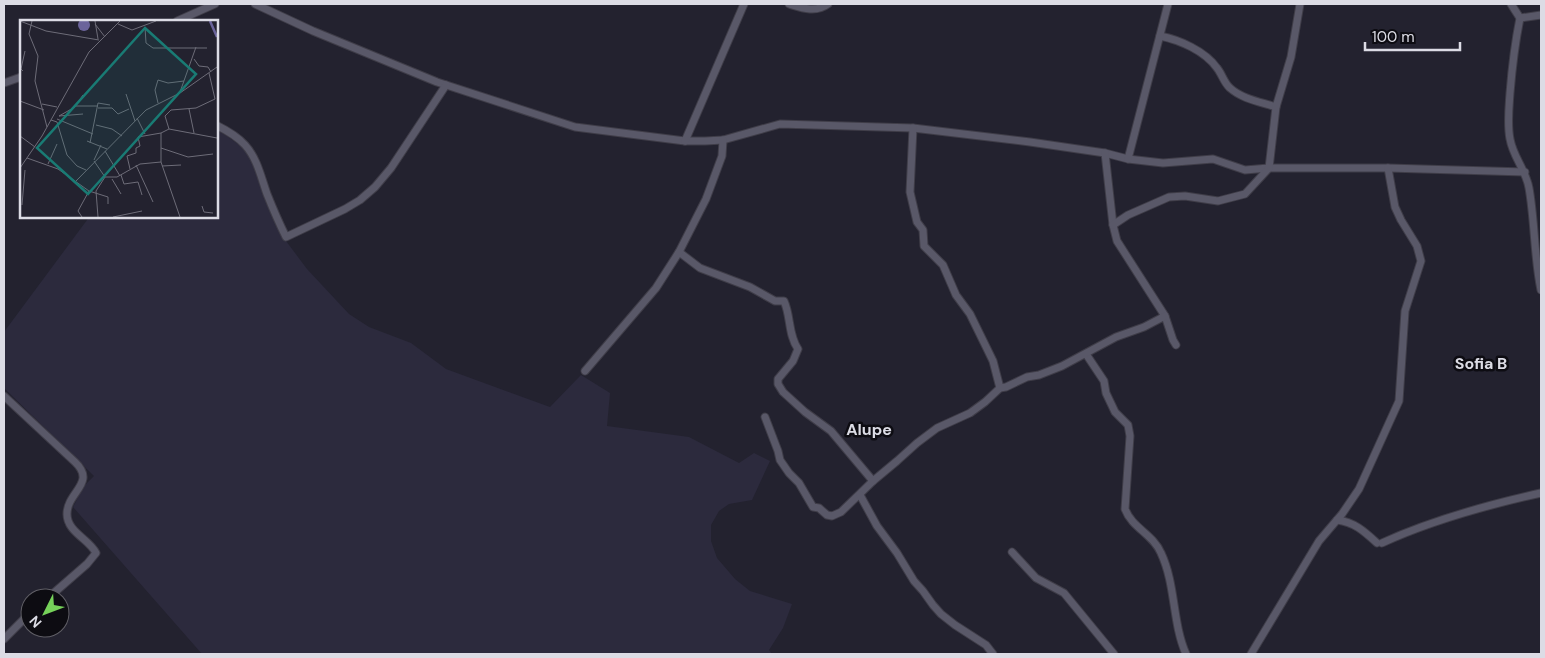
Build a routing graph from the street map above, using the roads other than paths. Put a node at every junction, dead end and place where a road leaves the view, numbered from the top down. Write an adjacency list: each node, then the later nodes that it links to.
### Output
1 (216, 4): 11 (street)
2 (255, 4): 15 (street)
3 (744, 4): 20 (street)
4 (789, 4): 5 (street)
5 (828, 4)
6 (1168, 4): 12 (street)
7 (1300, 4): 16 (street)
8 (1511, 4): 10 (street)
9 (1541, 15): 10 (street)
10 (1520, 18): 25 (street)
11 (179, 20)
12 (1160, 36): 16 (street); 22 (street)
13 (20, 77): 14 (street)
14 (4, 84)
15 (446, 85): 17 (street); 20 (street)
16 (1276, 107): 23 (street)
17 (218, 126)
18 (913, 128): 19 (street); 21 (street); 33 (street)
19 (723, 140): 20 (street); 27 (street)
20 (685, 141)
21 (1105, 153): 22 (street); 26 (street)
22 (1128, 159): 23 (street)
23 (1269, 168): 24 (street); 26 (street)
24 (1388, 168): 25 (street); 39 (street)
25 (1525, 172): 28 (street)
26 (1113, 225): 29 (street)
27 (679, 252): 32 (street); 36 (street)
28 (1541, 290)
29 (1165, 316): 30 (street); 31 (street)
30 (1176, 345)
31 (1086, 354): 33 (street); 49 (street)
32 (586, 371)
33 (1000, 388): 36 (street)
34 (4, 396): 43 (street)
35 (766, 417): 38 (street)
36 (873, 481): 38 (street)
37 (1541, 493): 41 (street)
38 (860, 495): 46 (street)
39 (1346, 509): 40 (street); 41 (street)
40 (1337, 520): 41 (street); 50 (street)
41 (1348, 521)
42 (1012, 552): 48 (street)
43 (59, 588)
44 (20, 623): 45 (street)
45 (4, 639)
46 (992, 654): 47 (street)
47 (1000, 654)
48 (1114, 654)
49 (1186, 654)
50 (1251, 654)

